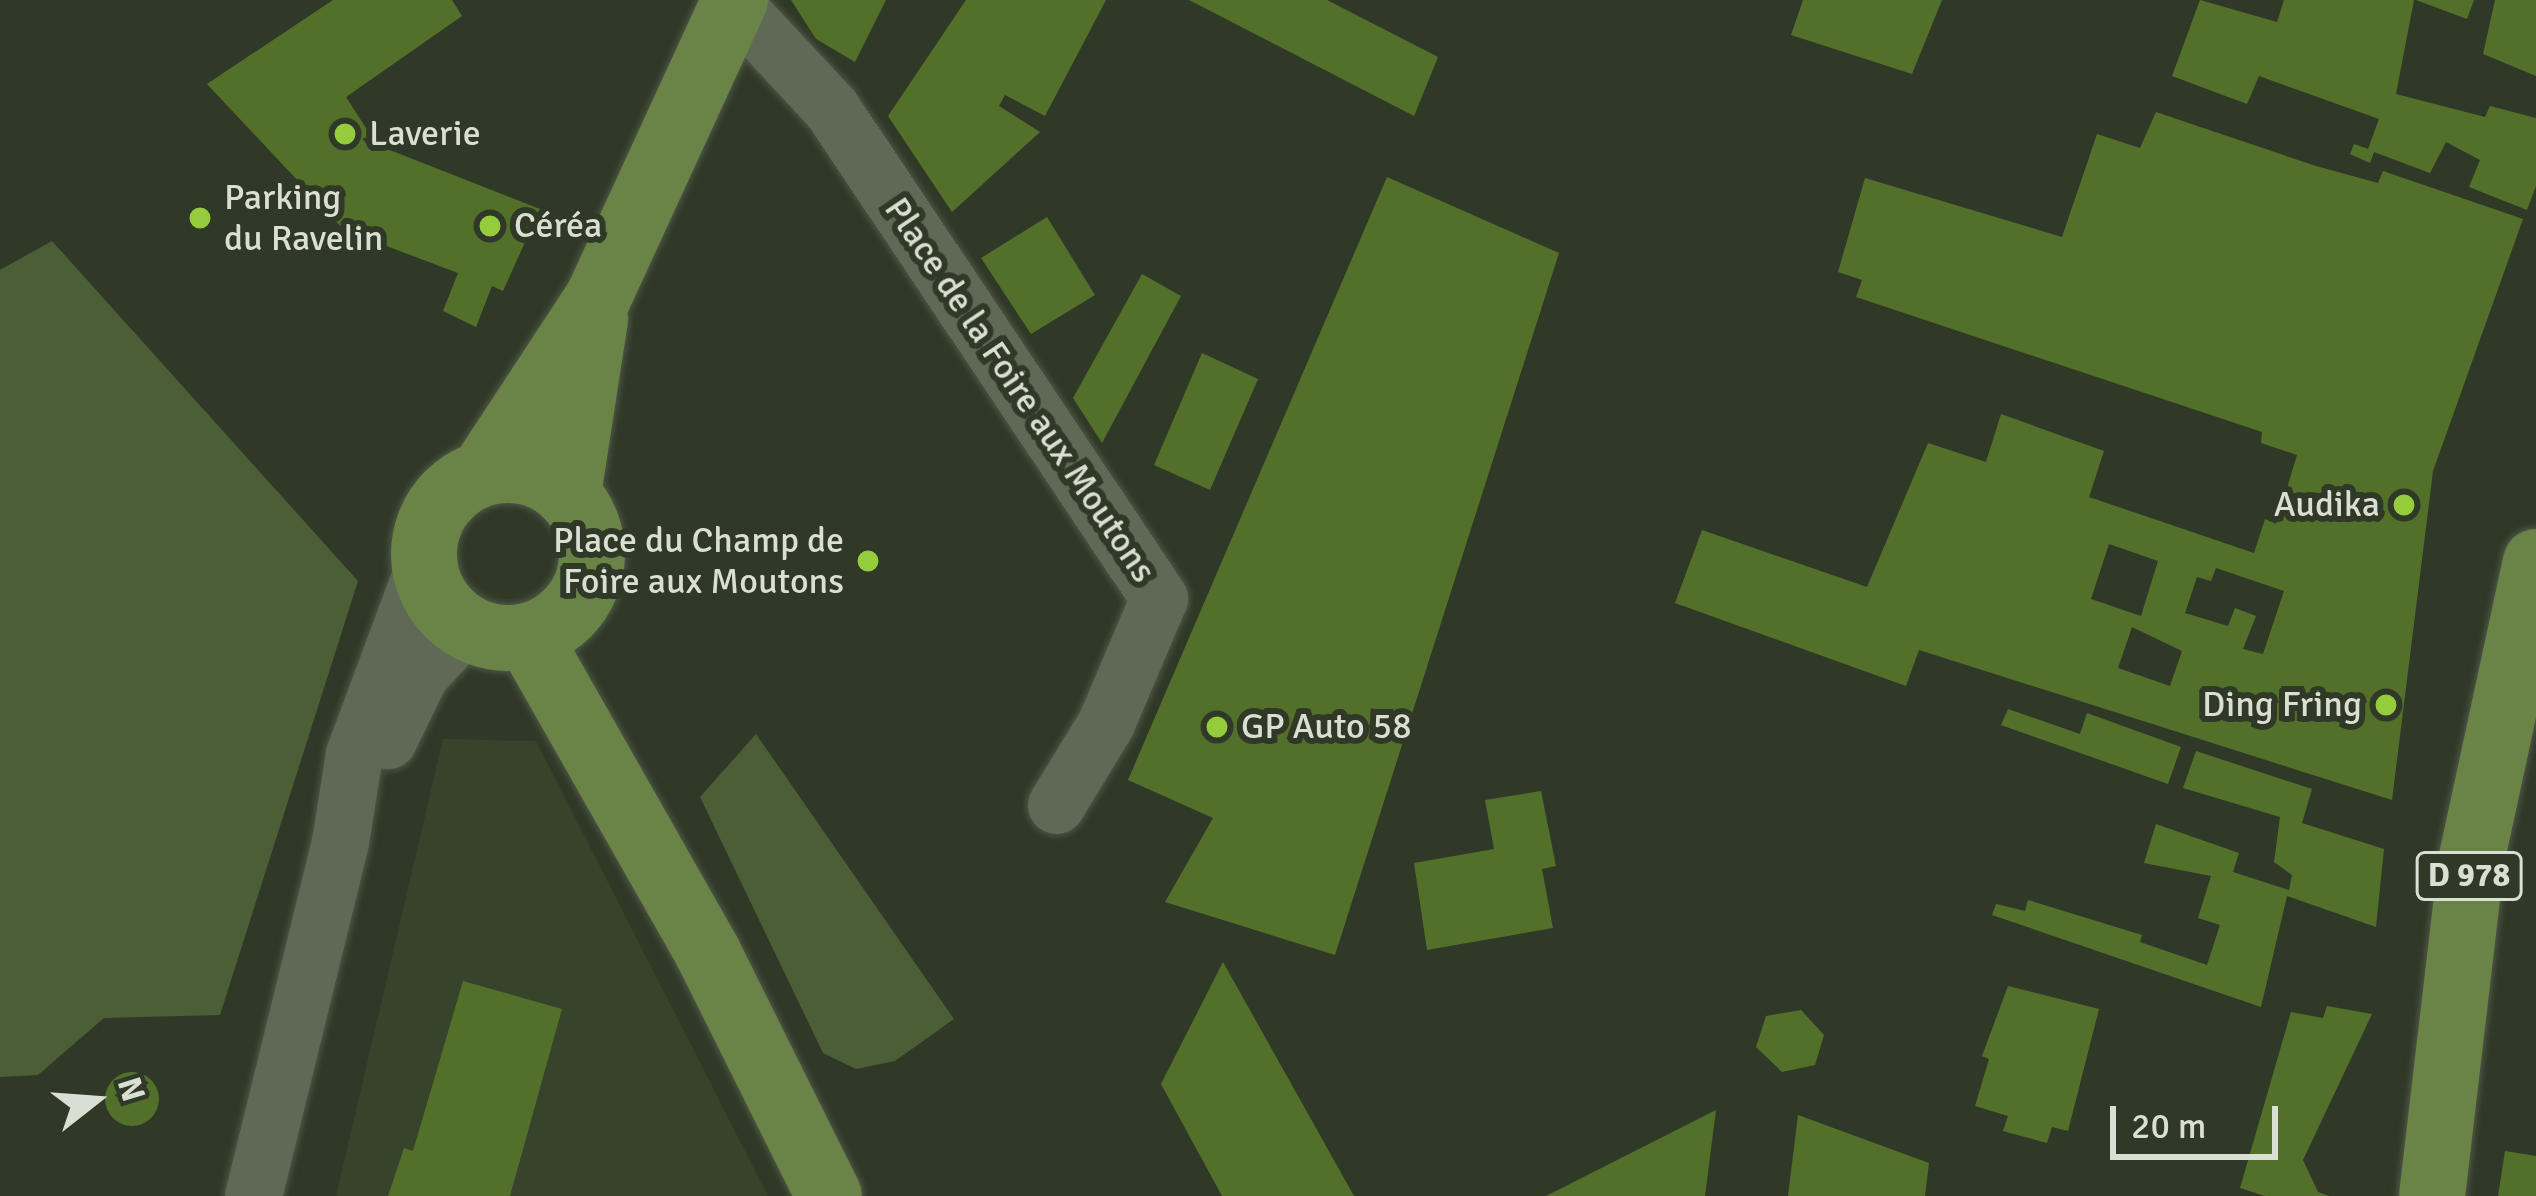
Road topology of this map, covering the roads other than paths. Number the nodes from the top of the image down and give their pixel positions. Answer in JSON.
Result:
{"nodes":[{"id":1,"x":733,"y":1,"type":"edge"},
{"id":2,"x":598,"y":298,"type":"junction"},
{"id":3,"x":483,"y":473,"type":"junction"},
{"id":4,"x":568,"y":494,"type":"junction"},
{"id":5,"x":2536,"y":562,"type":"edge"},
{"id":6,"x":424,"y":566,"type":"junction"},
{"id":7,"x":552,"y":621,"type":"junction"},
{"id":8,"x":464,"y":627,"type":"junction"},
{"id":9,"x":1056,"y":805,"type":"dead end"},
{"id":10,"x":340,"y":842,"type":"junction"},
{"id":11,"x":253,"y":1196,"type":"edge"},
{"id":12,"x":829,"y":1196,"type":"edge"},
{"id":13,"x":2432,"y":1196,"type":"edge"}],
"edges":[{"from":1,"to":2,"type":"main road"},
{"from":1,"to":9,"type":"street","name":"Place de la Foire aux Moutons"},
{"from":2,"to":3,"type":"main road"},
{"from":2,"to":4,"type":"main road"},
{"from":3,"to":4,"type":"main road"},
{"from":3,"to":6,"type":"main road"},
{"from":4,"to":7,"type":"main road"},
{"from":5,"to":13,"type":"main road","number":"D 978"},
{"from":6,"to":8,"type":"main road"},
{"from":6,"to":10,"type":"street"},
{"from":7,"to":8,"type":"main road"},
{"from":7,"to":12,"type":"main road"},
{"from":8,"to":10,"type":"street"},
{"from":10,"to":11,"type":"street"}]}
